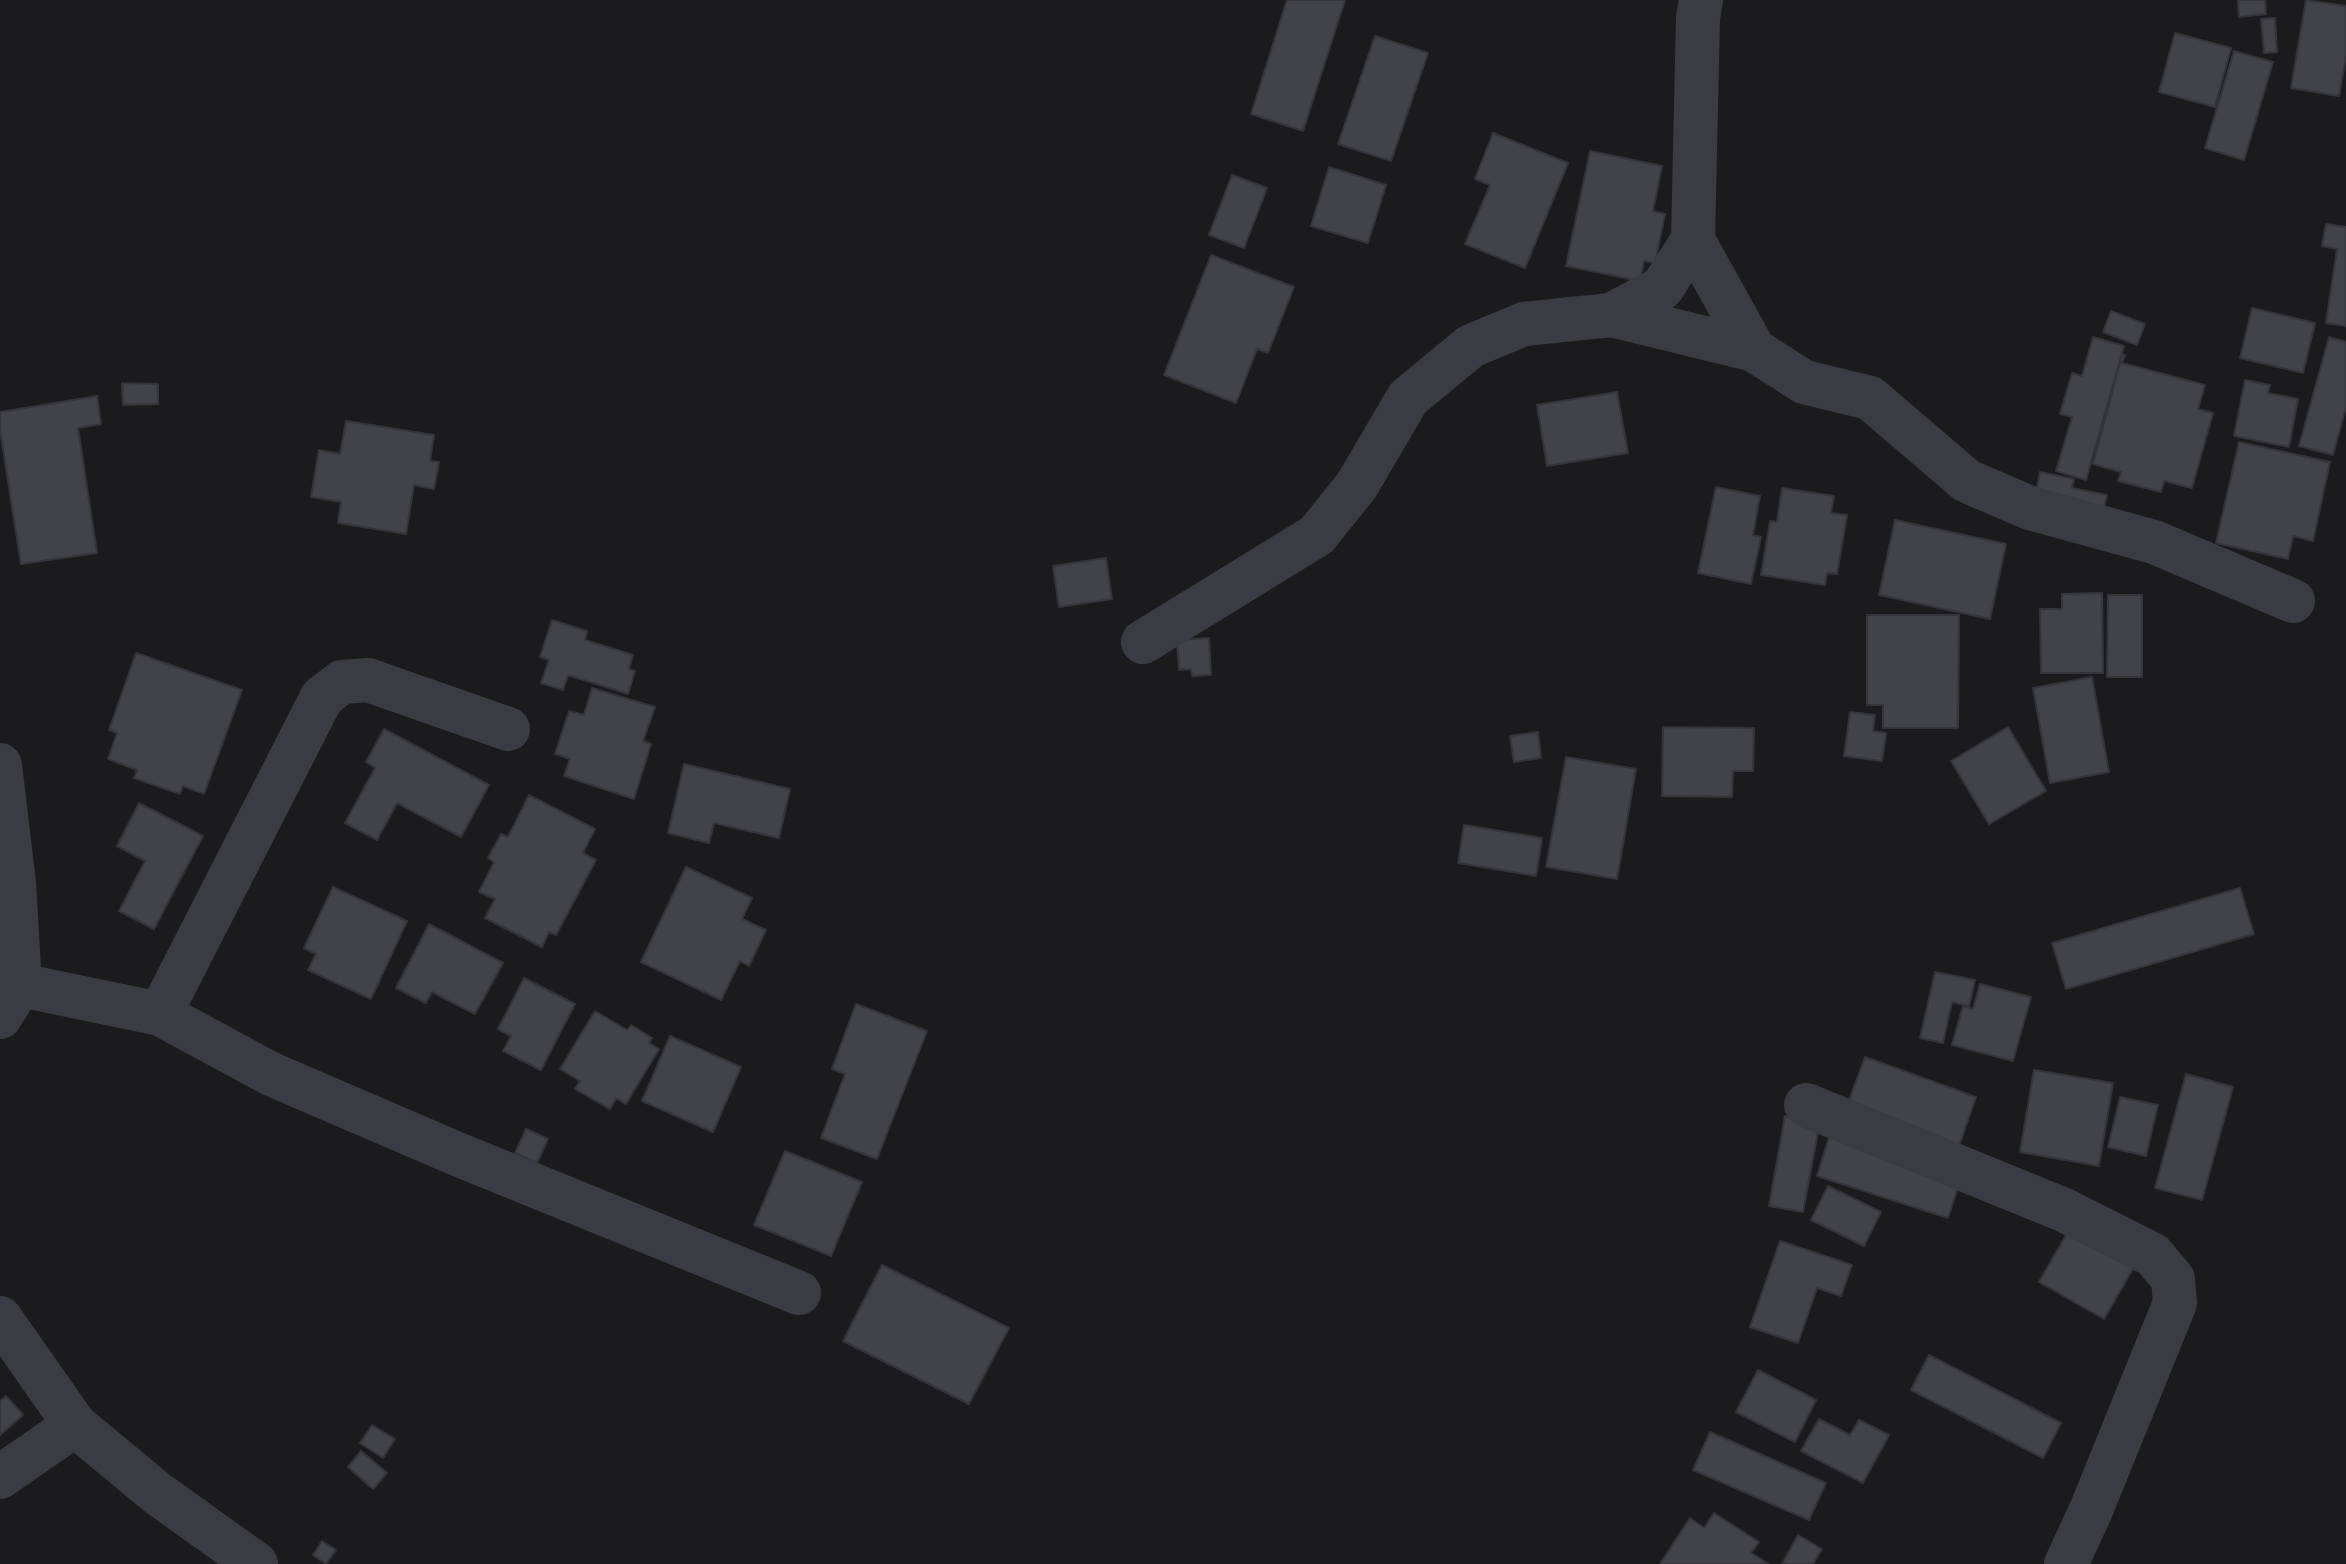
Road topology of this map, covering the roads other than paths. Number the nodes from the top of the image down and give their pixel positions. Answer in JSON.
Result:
{"nodes":[{"id":1,"x":1701,"y":0,"type":"edge"},
{"id":2,"x":1693,"y":240,"type":"junction"},
{"id":3,"x":1611,"y":315,"type":"junction"},
{"id":4,"x":1754,"y":350,"type":"junction"},
{"id":5,"x":2293,"y":601,"type":"dead end"},
{"id":6,"x":1143,"y":642,"type":"dead end"},
{"id":7,"x":508,"y":729,"type":"dead end"},
{"id":8,"x":0,"y":765,"type":"edge"},
{"id":9,"x":10,"y":1001,"type":"edge"},
{"id":10,"x":160,"y":1014,"type":"junction"},
{"id":11,"x":1806,"y":1105,"type":"dead end"},
{"id":12,"x":799,"y":1293,"type":"dead end"},
{"id":13,"x":0,"y":1318,"type":"edge"},
{"id":14,"x":75,"y":1425,"type":"junction"},
{"id":15,"x":0,"y":1477,"type":"edge"},
{"id":16,"x":256,"y":1564,"type":"edge"},
{"id":17,"x":2066,"y":1564,"type":"edge"}],
"edges":[{"from":1,"to":2,"type":"street"},
{"from":2,"to":3,"type":"street"},
{"from":2,"to":4,"type":"street"},
{"from":3,"to":4,"type":"street"},
{"from":3,"to":6,"type":"street"},
{"from":4,"to":5,"type":"street"},
{"from":7,"to":10,"type":"street"},
{"from":8,"to":9,"type":"street"},
{"from":9,"to":10,"type":"street"},
{"from":10,"to":12,"type":"street"},
{"from":11,"to":17,"type":"street"},
{"from":13,"to":14,"type":"street"},
{"from":14,"to":15,"type":"street"},
{"from":14,"to":16,"type":"street"}]}
